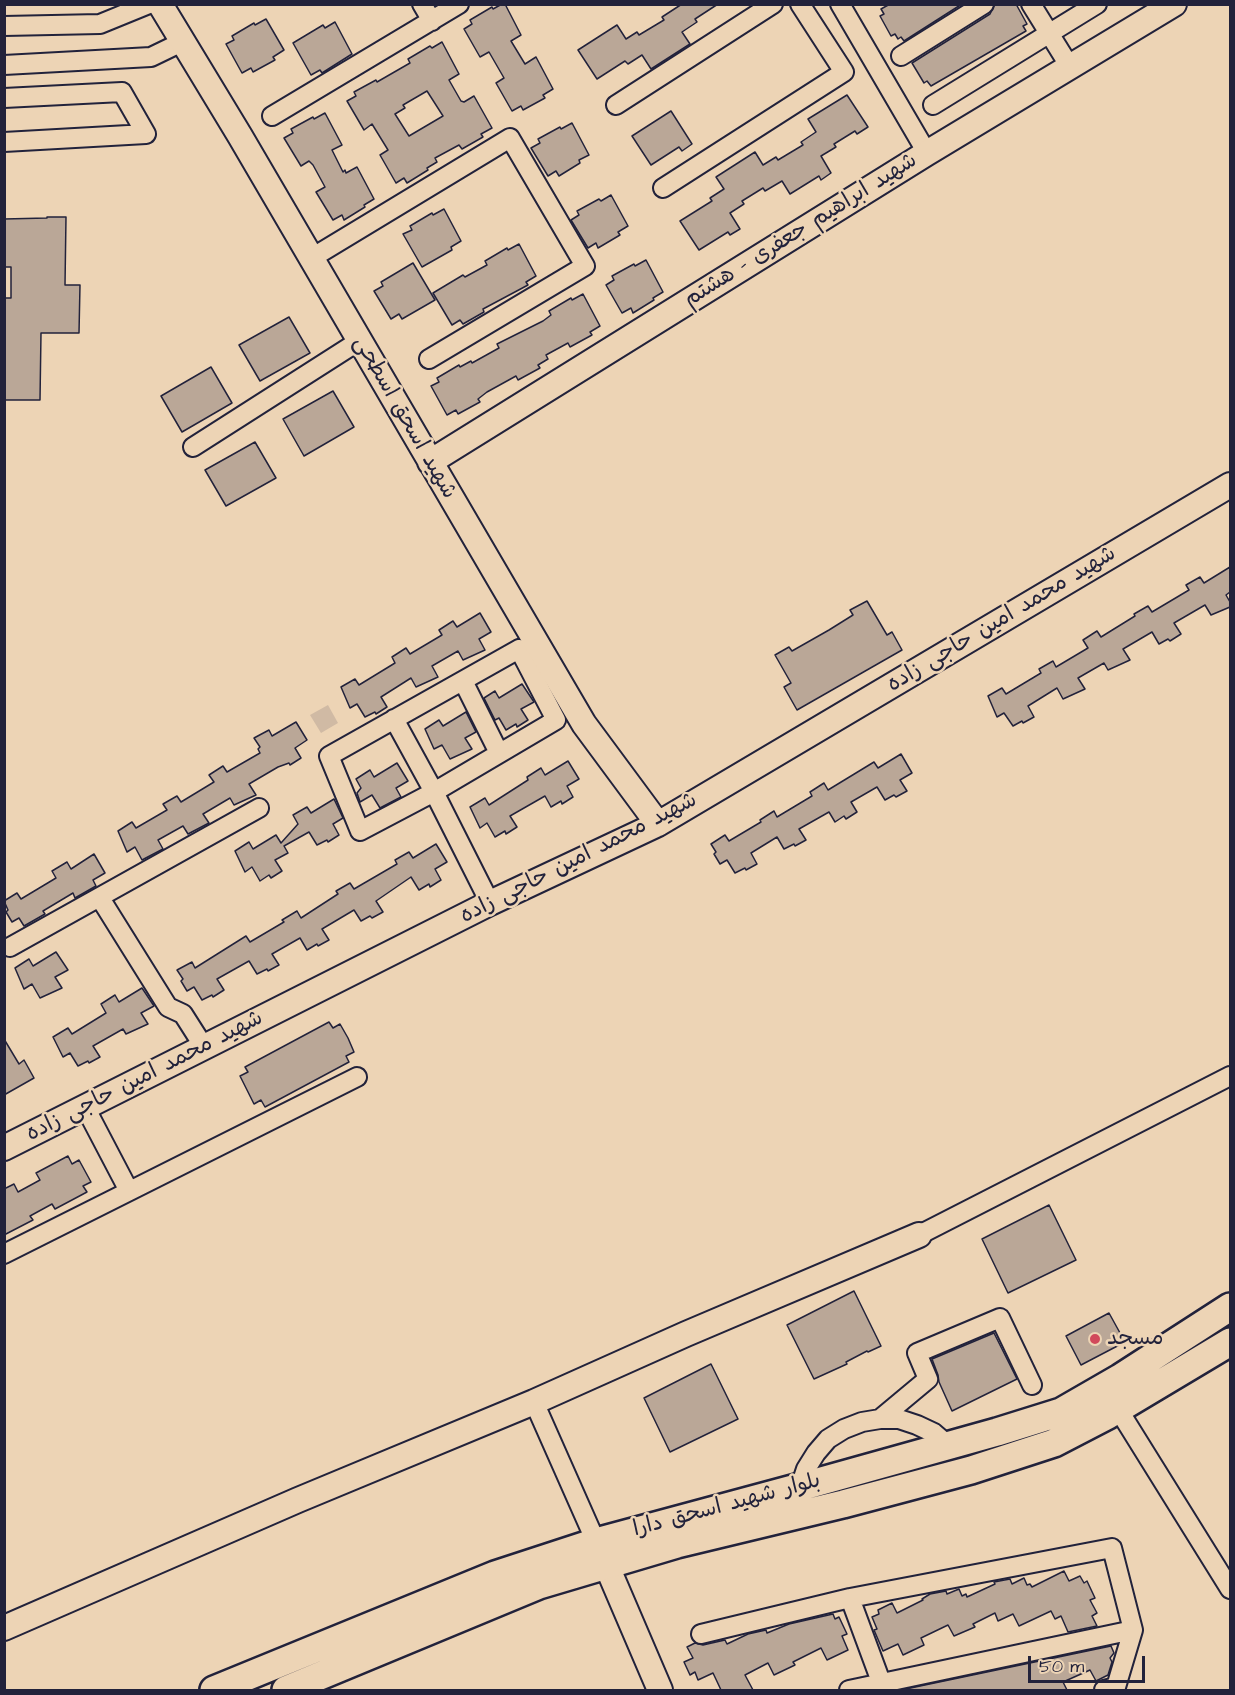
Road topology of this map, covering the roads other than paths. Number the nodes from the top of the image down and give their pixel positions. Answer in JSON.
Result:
{"nodes":[{"id":1,"x":149,"y":4,"type":"edge"},
{"id":2,"x":160,"y":4,"type":"edge"},
{"id":3,"x":422,"y":4,"type":"edge"},
{"id":4,"x":459,"y":4,"type":"edge"},
{"id":5,"x":773,"y":4,"type":"edge"},
{"id":6,"x":800,"y":4,"type":"edge"},
{"id":7,"x":984,"y":4,"type":"edge"},
{"id":8,"x":1031,"y":4,"type":"edge"},
{"id":9,"x":1097,"y":4,"type":"edge"},
{"id":10,"x":1174,"y":4,"type":"edge"},
{"id":11,"x":843,"y":10,"type":"edge"},
{"id":12,"x":432,"y":21,"type":"junction"},
{"id":13,"x":4,"y":26,"type":"edge"},
{"id":14,"x":819,"y":34,"type":"junction"},
{"id":15,"x":1048,"y":34,"type":"junction"},
{"id":16,"x":182,"y":42,"type":"junction"},
{"id":17,"x":901,"y":56,"type":"dead end"},
{"id":18,"x":4,"y":65,"type":"edge"},
{"id":19,"x":1070,"y":67,"type":"junction"},
{"id":20,"x":4,"y":98,"type":"edge"},
{"id":21,"x":616,"y":105,"type":"dead end"},
{"id":22,"x":933,"y":105,"type":"dead end"},
{"id":23,"x":272,"y":116,"type":"dead end"},
{"id":24,"x":4,"y":142,"type":"edge"},
{"id":25,"x":927,"y":153,"type":"junction"},
{"id":26,"x":663,"y":188,"type":"dead end"},
{"id":27,"x":310,"y":259,"type":"junction"},
{"id":28,"x":359,"y":340,"type":"junction"},
{"id":29,"x":429,"y":359,"type":"dead end"},
{"id":30,"x":193,"y":447,"type":"dead end"},
{"id":31,"x":430,"y":462,"type":"junction"},
{"id":32,"x":1230,"y":485,"type":"edge"},
{"id":33,"x":463,"y":681,"type":"junction"},
{"id":34,"x":394,"y":719,"type":"junction"},
{"id":35,"x":499,"y":753,"type":"junction"},
{"id":36,"x":434,"y":792,"type":"junction"},
{"id":37,"x":259,"y":808,"type":"dead end"},
{"id":38,"x":658,"y":824,"type":"junction"},
{"id":39,"x":100,"y":898,"type":"junction"},
{"id":40,"x":490,"y":903,"type":"junction"},
{"id":41,"x":10,"y":947,"type":"dead end"},
{"id":42,"x":204,"y":1047,"type":"junction"},
{"id":43,"x":1230,"y":1076,"type":"edge"},
{"id":44,"x":357,"y":1077,"type":"dead end"},
{"id":45,"x":85,"y":1107,"type":"junction"},
{"id":46,"x":4,"y":1148,"type":"edge"},
{"id":47,"x":129,"y":1191,"type":"junction"},
{"id":48,"x":919,"y":1235,"type":"joint"},
{"id":49,"x":4,"y":1254,"type":"edge"},
{"id":50,"x":1230,"y":1307,"type":"edge"},
{"id":51,"x":1230,"y":1342,"type":"edge"},
{"id":52,"x":1032,"y":1385,"type":"dead end"},
{"id":53,"x":534,"y":1402,"type":"junction"},
{"id":54,"x":1118,"y":1409,"type":"junction"},
{"id":55,"x":880,"y":1419,"type":"junction"},
{"id":56,"x":948,"y":1445,"type":"junction"},
{"id":57,"x":892,"y":1461,"type":"junction"},
{"id":58,"x":800,"y":1487,"type":"junction"},
{"id":59,"x":902,"y":1488,"type":"junction"},
{"id":60,"x":601,"y":1553,"type":"junction"},
{"id":61,"x":1230,"y":1589,"type":"edge"},
{"id":62,"x":850,"y":1599,"type":"junction"},
{"id":63,"x":4,"y":1628,"type":"edge"},
{"id":64,"x":1132,"y":1630,"type":"junction"},
{"id":65,"x":700,"y":1634,"type":"dead end"},
{"id":66,"x":883,"y":1687,"type":"edge"},
{"id":67,"x":214,"y":1690,"type":"edge"},
{"id":68,"x":286,"y":1690,"type":"edge"},
{"id":69,"x":660,"y":1690,"type":"edge"},
{"id":70,"x":849,"y":1690,"type":"edge"},
{"id":71,"x":1104,"y":1690,"type":"edge"}],
"edges":[{"from":1,"to":13,"type":"street"},
{"from":2,"to":16,"type":"street","name":"شهید اسحق اسطحی"},
{"from":3,"to":12,"type":"street"},
{"from":4,"to":12,"type":"street"},
{"from":5,"to":21,"type":"street"},
{"from":6,"to":14,"type":"street"},
{"from":7,"to":17,"type":"street"},
{"from":8,"to":15,"type":"street"},
{"from":9,"to":15,"type":"street"},
{"from":10,"to":19,"type":"street","name":"شهید ابراهیم جعفری - هشتم"},
{"from":11,"to":14,"type":"street"},
{"from":11,"to":25,"type":"street"},
{"from":12,"to":23,"type":"street"},
{"from":14,"to":26,"type":"street"},
{"from":15,"to":19,"type":"street"},
{"from":15,"to":22,"type":"street"},
{"from":16,"to":18,"type":"street"},
{"from":16,"to":27,"type":"street","name":"شهید اسحق اسطحی"},
{"from":19,"to":25,"type":"street","name":"شهید ابراهیم جعفری - هشتم"},
{"from":20,"to":24,"type":"street"},
{"from":25,"to":31,"type":"street","name":"شهید ابراهیم جعفری - هشتم"},
{"from":27,"to":28,"type":"street","name":"شهید اسحق اسطحی"},
{"from":27,"to":29,"type":"street"},
{"from":28,"to":30,"type":"street"},
{"from":28,"to":31,"type":"street","name":"شهید اسحق اسطحی"},
{"from":31,"to":38,"type":"street","name":"شهید اسحق اسطحی"},
{"from":32,"to":38,"type":"street","name":"شهید محمد امین حاجی زاده"},
{"from":33,"to":34,"type":"street"},
{"from":33,"to":35,"type":"street"},
{"from":33,"to":35,"type":"street"},
{"from":34,"to":36,"type":"street"},
{"from":34,"to":36,"type":"street"},
{"from":35,"to":36,"type":"street"},
{"from":36,"to":40,"type":"street"},
{"from":37,"to":39,"type":"street"},
{"from":38,"to":40,"type":"street","name":"شهید محمد امین حاجی زاده"},
{"from":39,"to":41,"type":"street"},
{"from":39,"to":42,"type":"street"},
{"from":40,"to":42,"type":"street","name":"شهید محمد امین حاجی زاده"},
{"from":42,"to":45,"type":"street","name":"شهید محمد امین حاجی زاده"},
{"from":43,"to":48,"type":"street"},
{"from":44,"to":47,"type":"street"},
{"from":45,"to":46,"type":"street","name":"شهید محمد امین حاجی زاده"},
{"from":45,"to":47,"type":"street"},
{"from":47,"to":49,"type":"street"},
{"from":48,"to":53,"type":"street"},
{"from":50,"to":56,"type":"main road","name":"بلوار شهید اسحق دارا"},
{"from":51,"to":54,"type":"main road","name":"بلوار شهید اسحق دارا"},
{"from":52,"to":55,"type":"street"},
{"from":53,"to":60,"type":"street"},
{"from":53,"to":63,"type":"street"},
{"from":54,"to":59,"type":"main road","name":"بلوار شهید اسحق دارا"},
{"from":54,"to":61,"type":"street"},
{"from":55,"to":56,"type":"street"},
{"from":55,"to":58,"type":"street"},
{"from":56,"to":57,"type":"main road","name":"بلوار شهید اسحق دارا"},
{"from":57,"to":58,"type":"main road","name":"بلوار شهید اسحق دارا"},
{"from":57,"to":59,"type":"main road"},
{"from":58,"to":60,"type":"main road","name":"بلوار شهید اسحق دارا"},
{"from":59,"to":60,"type":"main road","name":"بلوار شهید اسحق دارا"},
{"from":60,"to":67,"type":"main road","name":"بلوار شهید اسحق دارا"},
{"from":60,"to":68,"type":"main road","name":"بلوار شهید اسحق دارا"},
{"from":60,"to":69,"type":"street"},
{"from":62,"to":64,"type":"street"},
{"from":62,"to":65,"type":"street"},
{"from":62,"to":66,"type":"street"},
{"from":64,"to":66,"type":"street"},
{"from":64,"to":71,"type":"street"},
{"from":66,"to":70,"type":"street"}]}
